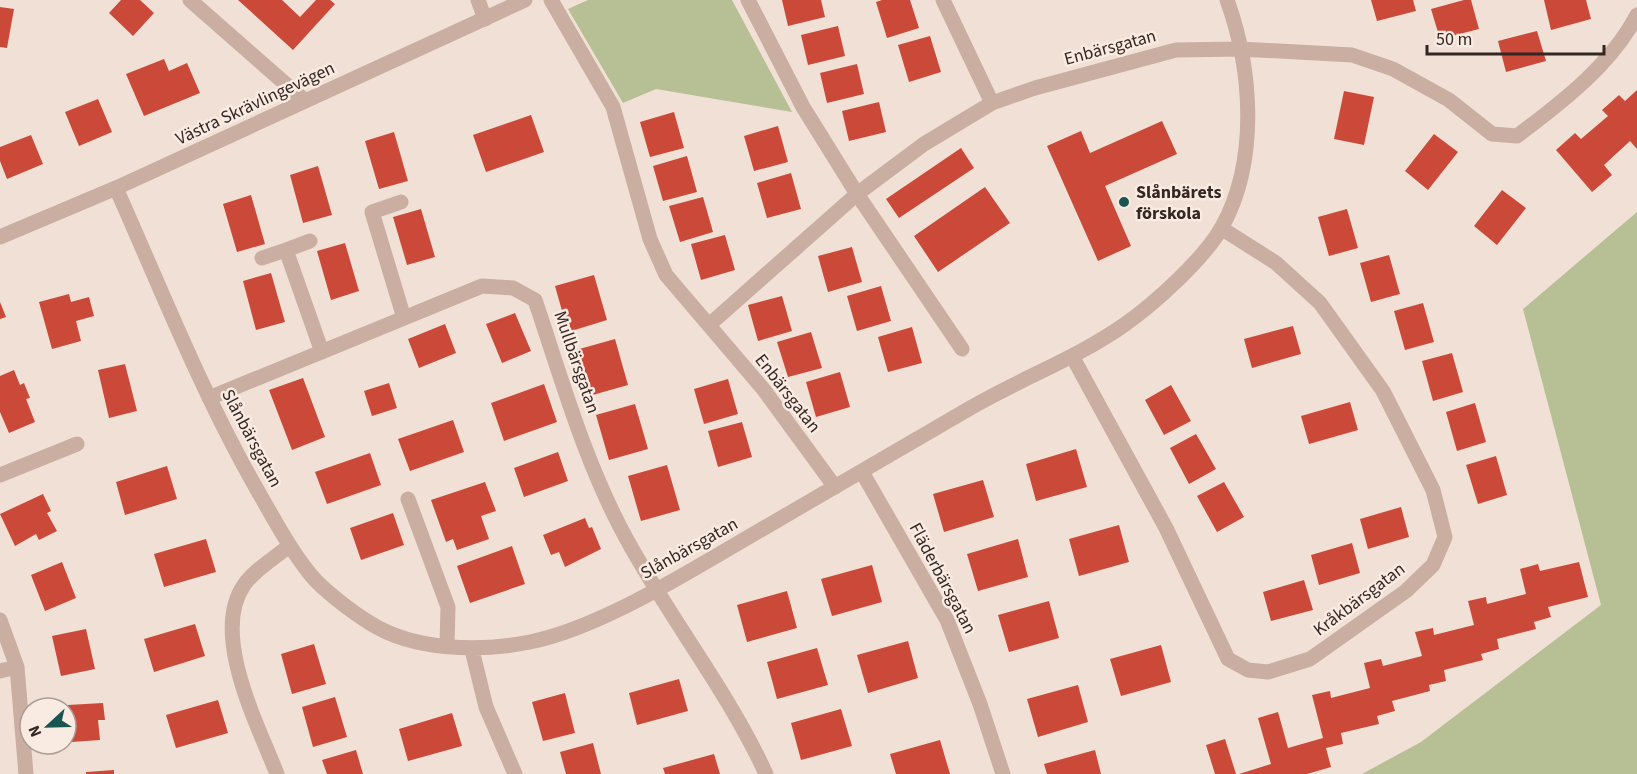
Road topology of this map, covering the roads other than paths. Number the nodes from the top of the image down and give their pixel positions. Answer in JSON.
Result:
{"nodes":[{"id":1,"x":190,"y":0,"type":"edge"},
{"id":2,"x":478,"y":0,"type":"edge"},
{"id":3,"x":525,"y":0,"type":"edge"},
{"id":4,"x":551,"y":0,"type":"edge"},
{"id":5,"x":748,"y":0,"type":"edge"},
{"id":6,"x":943,"y":0,"type":"edge"},
{"id":7,"x":1227,"y":0,"type":"edge"},
{"id":8,"x":1637,"y":15,"type":"edge"},
{"id":9,"x":485,"y":19,"type":"junction"},
{"id":10,"x":1240,"y":49,"type":"junction"},
{"id":11,"x":306,"y":101,"type":"junction"},
{"id":12,"x":992,"y":103,"type":"junction"},
{"id":13,"x":116,"y":188,"type":"junction"},
{"id":14,"x":857,"y":194,"type":"junction"},
{"id":15,"x":401,"y":202,"type":"dead end"},
{"id":16,"x":1221,"y":228,"type":"junction"},
{"id":17,"x":0,"y":237,"type":"edge"},
{"id":18,"x":310,"y":241,"type":"dead end"},
{"id":19,"x":286,"y":250,"type":"junction"},
{"id":20,"x":262,"y":258,"type":"dead end"},
{"id":21,"x":404,"y":318,"type":"junction"},
{"id":22,"x":709,"y":325,"type":"junction"},
{"id":23,"x":962,"y":349,"type":"dead end"},
{"id":24,"x":322,"y":352,"type":"junction"},
{"id":25,"x":1072,"y":356,"type":"junction"},
{"id":26,"x":209,"y":398,"type":"junction"},
{"id":27,"x":77,"y":444,"type":"dead end"},
{"id":28,"x":862,"y":472,"type":"junction"},
{"id":29,"x":0,"y":476,"type":"edge"},
{"id":30,"x":835,"y":487,"type":"junction"},
{"id":31,"x":408,"y":499,"type":"dead end"},
{"id":32,"x":289,"y":546,"type":"junction"},
{"id":33,"x":658,"y":590,"type":"junction"},
{"id":34,"x":0,"y":620,"type":"edge"},
{"id":35,"x":447,"y":646,"type":"junction"},
{"id":36,"x":472,"y":650,"type":"junction"},
{"id":37,"x":17,"y":667,"type":"junction"},
{"id":38,"x":0,"y":671,"type":"edge"},
{"id":39,"x":26,"y":774,"type":"edge"},
{"id":40,"x":277,"y":774,"type":"edge"},
{"id":41,"x":515,"y":774,"type":"edge"},
{"id":42,"x":766,"y":774,"type":"edge"},
{"id":43,"x":1003,"y":774,"type":"edge"}],
"edges":[{"from":1,"to":11,"type":"street"},
{"from":2,"to":9,"type":"street"},
{"from":3,"to":9,"type":"street","name":"Västra Skrävlingevägen"},
{"from":4,"to":22,"type":"street","name":"Enbärsgatan"},
{"from":5,"to":14,"type":"street"},
{"from":6,"to":12,"type":"street"},
{"from":7,"to":10,"type":"street","name":"Slånbärsgatan"},
{"from":8,"to":10,"type":"street","name":"Enbärsgatan"},
{"from":9,"to":11,"type":"street","name":"Västra Skrävlingevägen"},
{"from":10,"to":12,"type":"street","name":"Enbärsgatan"},
{"from":10,"to":16,"type":"street","name":"Slånbärsgatan"},
{"from":11,"to":13,"type":"street","name":"Västra Skrävlingevägen"},
{"from":12,"to":14,"type":"street","name":"Enbärsgatan"},
{"from":13,"to":17,"type":"street","name":"Västra Skrävlingevägen"},
{"from":13,"to":26,"type":"street","name":"Slånbärsgatan"},
{"from":14,"to":22,"type":"street","name":"Enbärsgatan"},
{"from":14,"to":23,"type":"street"},
{"from":15,"to":21,"type":"street"},
{"from":16,"to":25,"type":"street","name":"Slånbärsgatan"},
{"from":16,"to":25,"type":"street","name":"Kråkbärsgatan"},
{"from":18,"to":19,"type":"street"},
{"from":19,"to":20,"type":"street"},
{"from":19,"to":24,"type":"street"},
{"from":21,"to":24,"type":"street","name":"Mullbärsgatan"},
{"from":21,"to":33,"type":"street","name":"Mullbärsgatan"},
{"from":22,"to":30,"type":"street","name":"Enbärsgatan"},
{"from":24,"to":26,"type":"street","name":"Mullbärsgatan"},
{"from":25,"to":28,"type":"street","name":"Slånbärsgatan"},
{"from":26,"to":32,"type":"street","name":"Slånbärsgatan"},
{"from":27,"to":29,"type":"street"},
{"from":28,"to":30,"type":"street","name":"Slånbärsgatan"},
{"from":28,"to":43,"type":"street","name":"Fläderbärsgatan"},
{"from":30,"to":33,"type":"street","name":"Slånbärsgatan"},
{"from":31,"to":35,"type":"street"},
{"from":32,"to":35,"type":"street","name":"Slånbärsgatan"},
{"from":32,"to":40,"type":"street"},
{"from":33,"to":36,"type":"street","name":"Slånbärsgatan"},
{"from":33,"to":42,"type":"street"},
{"from":34,"to":37,"type":"street"},
{"from":35,"to":36,"type":"street","name":"Slånbärsgatan"},
{"from":36,"to":41,"type":"street"},
{"from":37,"to":38,"type":"street"},
{"from":37,"to":39,"type":"street"}]}
